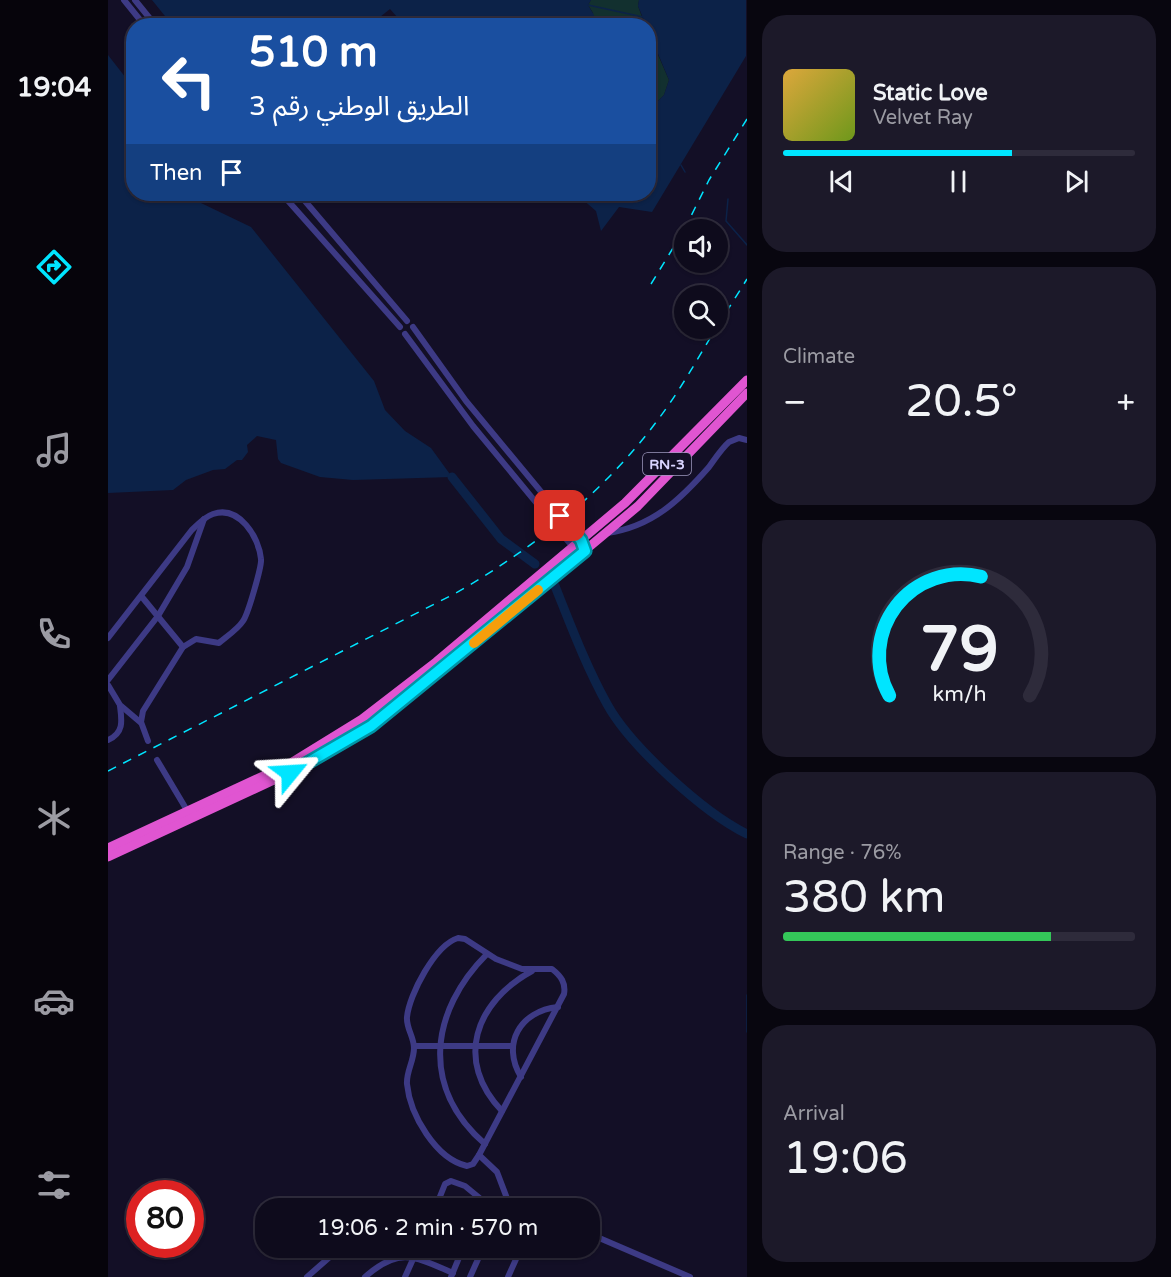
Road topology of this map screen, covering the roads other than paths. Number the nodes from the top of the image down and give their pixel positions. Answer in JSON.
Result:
{"nodes":[{"id":1,"x":124,"y":0,"type":"edge"},
{"id":2,"x":135,"y":0,"type":"edge"},
{"id":3,"x":139,"y":18,"type":"edge"},
{"id":4,"x":150,"y":18,"type":"edge"},
{"id":5,"x":288,"y":201,"type":"edge"},
{"id":6,"x":305,"y":201,"type":"edge"},
{"id":7,"x":407,"y":321,"type":"dead end"},
{"id":8,"x":399,"y":327,"type":"dead end"},
{"id":9,"x":413,"y":327,"type":"dead end"},
{"id":10,"x":405,"y":334,"type":"dead end"},
{"id":11,"x":747,"y":380,"type":"edge"},
{"id":12,"x":747,"y":393,"type":"edge"},
{"id":13,"x":466,"y":401,"type":"junction"},
{"id":14,"x":459,"y":406,"type":"junction"},
{"id":15,"x":747,"y":440,"type":"edge"},
{"id":16,"x":504,"y":448,"type":"junction"},
{"id":17,"x":496,"y":454,"type":"junction"},
{"id":18,"x":534,"y":484,"type":"junction"},
{"id":19,"x":526,"y":491,"type":"junction"},
{"id":20,"x":204,"y":519,"type":"junction"},
{"id":21,"x":605,"y":534,"type":"junction"},
{"id":22,"x":581,"y":540,"type":"junction"},
{"id":23,"x":573,"y":547,"type":"junction"},
{"id":24,"x":585,"y":551,"type":"junction"},
{"id":25,"x":142,"y":597,"type":"junction"},
{"id":26,"x":158,"y":616,"type":"junction"},
{"id":27,"x":108,"y":638,"type":"edge"},
{"id":28,"x":183,"y":647,"type":"junction"},
{"id":29,"x":108,"y":680,"type":"edge"},
{"id":30,"x":108,"y":685,"type":"edge"},
{"id":31,"x":109,"y":693,"type":"edge"},
{"id":32,"x":120,"y":705,"type":"junction"},
{"id":33,"x":141,"y":722,"type":"junction"},
{"id":34,"x":108,"y":740,"type":"edge"},
{"id":35,"x":148,"y":741,"type":"dead end"},
{"id":36,"x":157,"y":760,"type":"dead end"},
{"id":37,"x":190,"y":814,"type":"junction"},
{"id":38,"x":108,"y":848,"type":"edge"},
{"id":39,"x":108,"y":857,"type":"edge"},
{"id":40,"x":486,"y":954,"type":"junction"},
{"id":41,"x":532,"y":971,"type":"junction"},
{"id":42,"x":558,"y":1007,"type":"junction"},
{"id":43,"x":414,"y":1046,"type":"junction"},
{"id":44,"x":512,"y":1046,"type":"junction"},
{"id":45,"x":439,"y":1047,"type":"junction"},
{"id":46,"x":476,"y":1047,"type":"junction"},
{"id":47,"x":521,"y":1077,"type":"junction"},
{"id":48,"x":502,"y":1112,"type":"junction"},
{"id":49,"x":485,"y":1144,"type":"junction"},
{"id":50,"x":479,"y":1155,"type":"junction"},
{"id":51,"x":439,"y":1198,"type":"edge"},
{"id":52,"x":480,"y":1198,"type":"edge"},
{"id":53,"x":507,"y":1198,"type":"edge"},
{"id":54,"x":600,"y":1238,"type":"edge"},
{"id":55,"x":329,"y":1258,"type":"edge"},
{"id":56,"x":392,"y":1258,"type":"edge"},
{"id":57,"x":413,"y":1258,"type":"edge"},
{"id":58,"x":418,"y":1258,"type":"edge"},
{"id":59,"x":459,"y":1258,"type":"edge"},
{"id":60,"x":479,"y":1258,"type":"edge"},
{"id":61,"x":517,"y":1258,"type":"edge"},
{"id":62,"x":452,"y":1275,"type":"edge"},
{"id":63,"x":307,"y":1277,"type":"edge"},
{"id":64,"x":365,"y":1277,"type":"edge"},
{"id":65,"x":405,"y":1277,"type":"edge"},
{"id":66,"x":470,"y":1277,"type":"edge"},
{"id":67,"x":508,"y":1277,"type":"edge"},
{"id":68,"x":690,"y":1277,"type":"edge"}],
"edges":[{"from":1,"to":3,"type":"street"},
{"from":2,"to":4,"type":"street"},
{"from":5,"to":8,"type":"street"},
{"from":6,"to":7,"type":"street"},
{"from":9,"to":13,"type":"street"},
{"from":10,"to":14,"type":"street"},
{"from":11,"to":22,"type":"highway","number":"RN-3"},
{"from":12,"to":21,"type":"highway","number":"RN-3"},
{"from":13,"to":14,"type":"street"},
{"from":13,"to":16,"type":"street"},
{"from":14,"to":17,"type":"street"},
{"from":15,"to":21,"type":"street"},
{"from":16,"to":17,"type":"street"},
{"from":16,"to":18,"type":"street"},
{"from":17,"to":19,"type":"street"},
{"from":18,"to":19,"type":"street"},
{"from":18,"to":22,"type":"street"},
{"from":19,"to":23,"type":"street"},
{"from":20,"to":25,"type":"street"},
{"from":20,"to":26,"type":"street"},
{"from":20,"to":28,"type":"street"},
{"from":21,"to":24,"type":"highway","number":"RN-3"},
{"from":22,"to":23,"type":"highway","number":"RN-3"},
{"from":22,"to":24,"type":"street"},
{"from":23,"to":24,"type":"street"},
{"from":23,"to":37,"type":"highway","number":"RN-3"},
{"from":24,"to":37,"type":"highway","number":"RN-3"},
{"from":25,"to":26,"type":"street"},
{"from":25,"to":27,"type":"street"},
{"from":26,"to":28,"type":"street"},
{"from":26,"to":29,"type":"street"},
{"from":28,"to":33,"type":"street"},
{"from":30,"to":31,"type":"street"},
{"from":31,"to":32,"type":"street"},
{"from":32,"to":33,"type":"street"},
{"from":32,"to":34,"type":"street"},
{"from":33,"to":35,"type":"street"},
{"from":36,"to":37,"type":"street"},
{"from":37,"to":38,"type":"highway","number":"RN-3"},
{"from":37,"to":39,"type":"highway","number":"RN-3"},
{"from":40,"to":41,"type":"street"},
{"from":40,"to":43,"type":"street"},
{"from":40,"to":45,"type":"street"},
{"from":41,"to":42,"type":"street"},
{"from":41,"to":46,"type":"street"},
{"from":42,"to":44,"type":"street"},
{"from":42,"to":47,"type":"street"},
{"from":43,"to":45,"type":"street"},
{"from":43,"to":50,"type":"street"},
{"from":44,"to":46,"type":"street"},
{"from":44,"to":47,"type":"street"},
{"from":45,"to":46,"type":"street"},
{"from":45,"to":49,"type":"street"},
{"from":46,"to":48,"type":"street"},
{"from":47,"to":48,"type":"street"},
{"from":48,"to":49,"type":"street"},
{"from":49,"to":50,"type":"street"},
{"from":50,"to":53,"type":"street"},
{"from":51,"to":52,"type":"street"},
{"from":54,"to":68,"type":"street"},
{"from":55,"to":63,"type":"street"},
{"from":56,"to":64,"type":"street"},
{"from":57,"to":65,"type":"street"},
{"from":58,"to":62,"type":"street"},
{"from":59,"to":62,"type":"street"},
{"from":60,"to":66,"type":"street"},
{"from":61,"to":67,"type":"street"}]}
